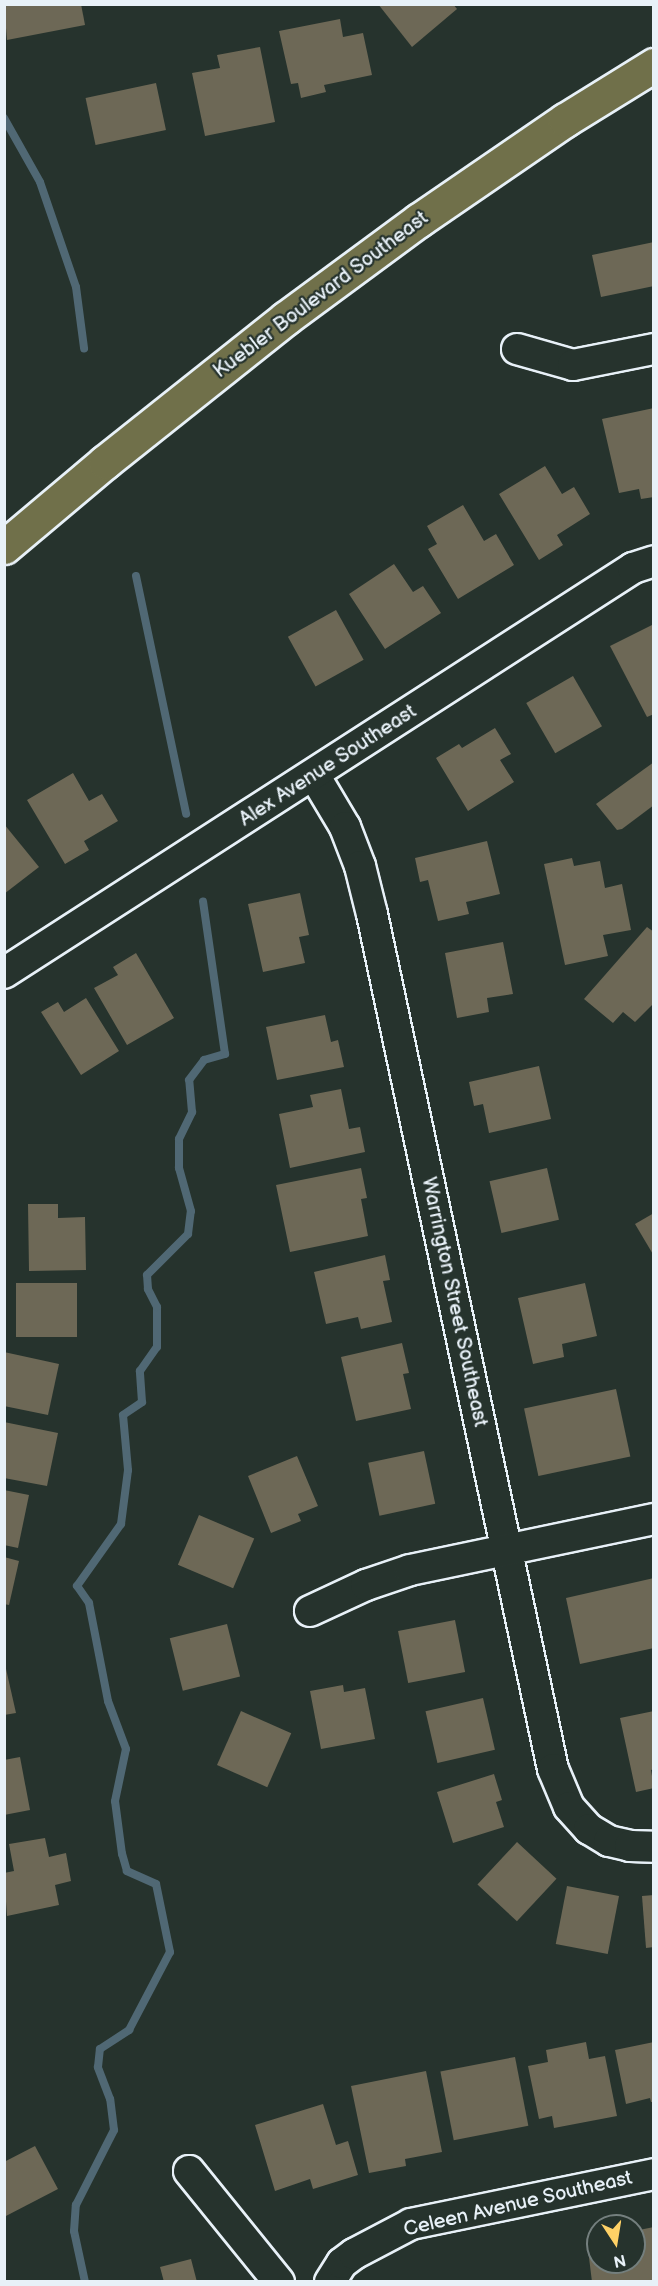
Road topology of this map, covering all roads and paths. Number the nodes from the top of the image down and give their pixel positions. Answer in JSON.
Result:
{"nodes":[{"id":1,"x":654,"y":65,"type":"edge"},
{"id":2,"x":517,"y":349,"type":"dead end"},
{"id":3,"x":654,"y":349,"type":"edge"},
{"id":4,"x":4,"y":547,"type":"edge"},
{"id":5,"x":654,"y":561,"type":"edge"},
{"id":6,"x":314,"y":776,"type":"junction"},
{"id":7,"x":4,"y":973,"type":"edge"},
{"id":8,"x":654,"y":1519,"type":"edge"},
{"id":9,"x":507,"y":1549,"type":"junction"},
{"id":10,"x":310,"y":1611,"type":"dead end"},
{"id":11,"x":654,"y":1847,"type":"edge"},
{"id":12,"x":189,"y":2171,"type":"dead end"},
{"id":13,"x":654,"y":2174,"type":"edge"},
{"id":14,"x":279,"y":2282,"type":"edge"},
{"id":15,"x":330,"y":2282,"type":"edge"}],
"edges":[{"from":1,"to":4,"type":"main road","name":"Kuebler Boulevard Southeast"},
{"from":2,"to":3,"type":"street"},
{"from":5,"to":6,"type":"street","name":"Alex Avenue Southeast"},
{"from":6,"to":7,"type":"street","name":"Alex Avenue Southeast"},
{"from":6,"to":9,"type":"street","name":"Warrington Street Southeast"},
{"from":8,"to":9,"type":"street"},
{"from":9,"to":10,"type":"street"},
{"from":9,"to":11,"type":"street","name":"Warrington Street Southeast"},
{"from":12,"to":14,"type":"street"},
{"from":13,"to":15,"type":"street","name":"Celeen Avenue Southeast"}]}
